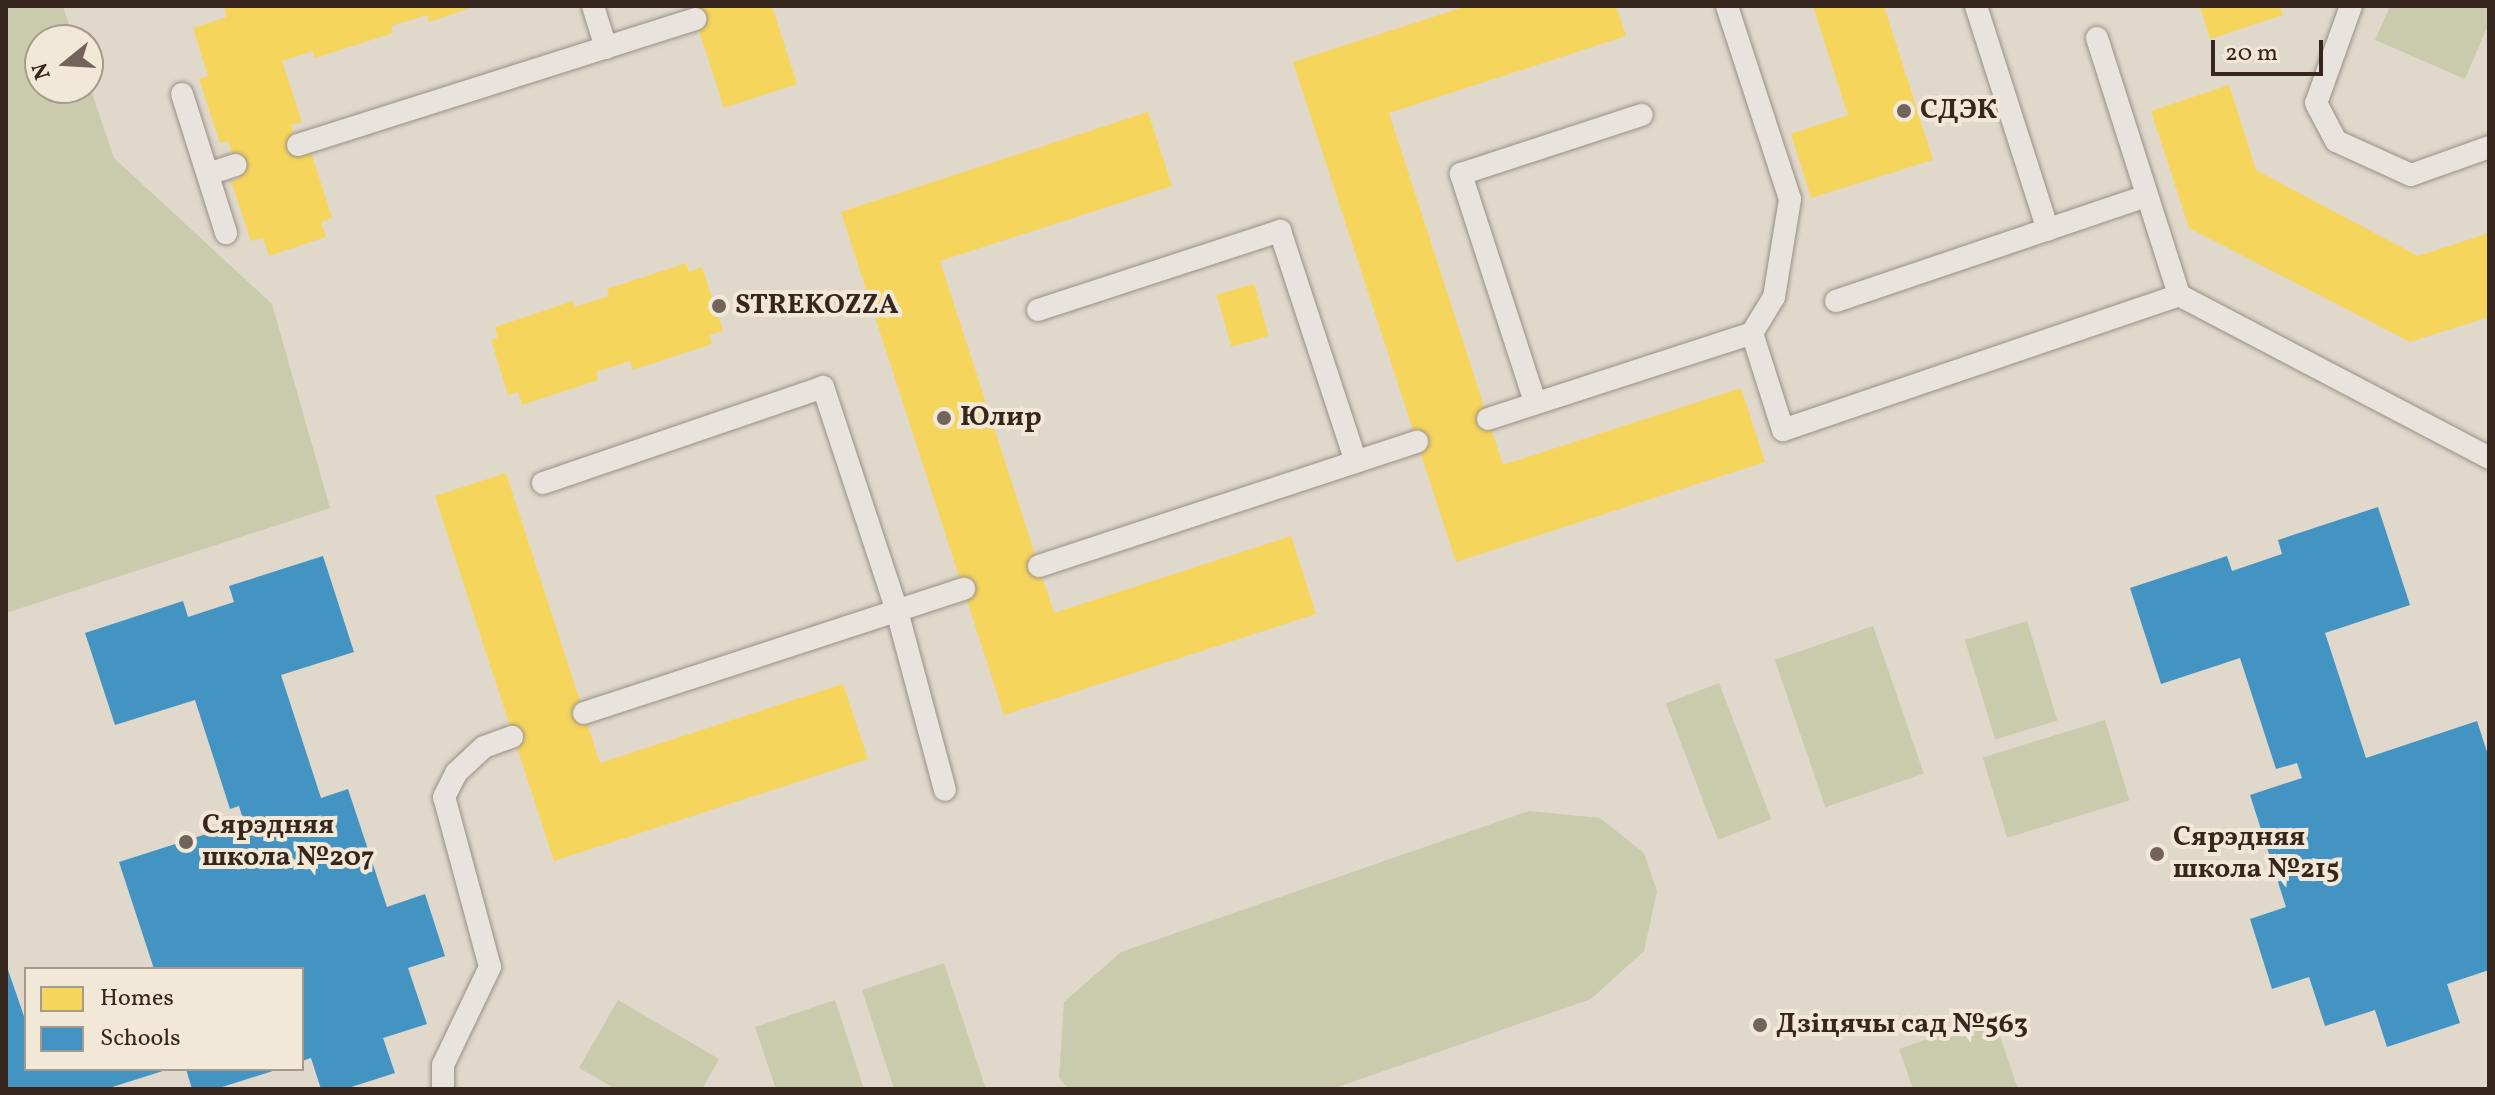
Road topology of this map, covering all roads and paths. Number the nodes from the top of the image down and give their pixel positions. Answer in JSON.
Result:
{"nodes":[{"id":1,"x":593,"y":6,"type":"edge"},
{"id":2,"x":1727,"y":6,"type":"edge"},
{"id":3,"x":1976,"y":6,"type":"edge"},
{"id":4,"x":2351,"y":6,"type":"edge"},
{"id":5,"x":695,"y":19,"type":"dead end"},
{"id":6,"x":2097,"y":38,"type":"dead end"},
{"id":7,"x":606,"y":48,"type":"junction"},
{"id":8,"x":182,"y":94,"type":"dead end"},
{"id":9,"x":1642,"y":115,"type":"dead end"},
{"id":10,"x":298,"y":145,"type":"dead end"},
{"id":11,"x":2489,"y":147,"type":"edge"},
{"id":12,"x":236,"y":165,"type":"dead end"},
{"id":13,"x":208,"y":174,"type":"junction"},
{"id":14,"x":2147,"y":196,"type":"junction"},
{"id":15,"x":2048,"y":230,"type":"junction"},
{"id":16,"x":226,"y":233,"type":"dead end"},
{"id":17,"x":2179,"y":295,"type":"junction"},
{"id":18,"x":1836,"y":301,"type":"dead end"},
{"id":19,"x":1038,"y":310,"type":"dead end"},
{"id":20,"x":1752,"y":333,"type":"junction"},
{"id":21,"x":1535,"y":402,"type":"junction"},
{"id":22,"x":1488,"y":419,"type":"dead end"},
{"id":23,"x":1417,"y":442,"type":"dead end"},
{"id":24,"x":2489,"y":458,"type":"edge"},
{"id":25,"x":1356,"y":462,"type":"junction"},
{"id":26,"x":543,"y":483,"type":"dead end"},
{"id":27,"x":1039,"y":566,"type":"dead end"},
{"id":28,"x":964,"y":589,"type":"dead end"},
{"id":29,"x":897,"y":611,"type":"junction"},
{"id":30,"x":584,"y":713,"type":"dead end"},
{"id":31,"x":512,"y":737,"type":"dead end"},
{"id":32,"x":945,"y":790,"type":"dead end"},
{"id":33,"x":443,"y":1089,"type":"edge"}],
"edges":[{"from":1,"to":7,"type":"lane"},
{"from":2,"to":20,"type":"lane"},
{"from":3,"to":15,"type":"lane"},
{"from":4,"to":11,"type":"lane"},
{"from":5,"to":7,"type":"lane"},
{"from":6,"to":14,"type":"lane"},
{"from":7,"to":10,"type":"lane"},
{"from":8,"to":13,"type":"lane"},
{"from":9,"to":21,"type":"lane"},
{"from":12,"to":13,"type":"lane"},
{"from":13,"to":16,"type":"lane"},
{"from":14,"to":15,"type":"lane"},
{"from":14,"to":17,"type":"lane"},
{"from":15,"to":18,"type":"lane"},
{"from":17,"to":20,"type":"lane"},
{"from":17,"to":24,"type":"lane"},
{"from":19,"to":25,"type":"lane"},
{"from":20,"to":21,"type":"lane"},
{"from":21,"to":22,"type":"lane"},
{"from":23,"to":25,"type":"lane"},
{"from":25,"to":27,"type":"lane"},
{"from":26,"to":29,"type":"lane"},
{"from":28,"to":29,"type":"lane"},
{"from":29,"to":30,"type":"lane"},
{"from":29,"to":32,"type":"lane"},
{"from":31,"to":33,"type":"lane"}]}
